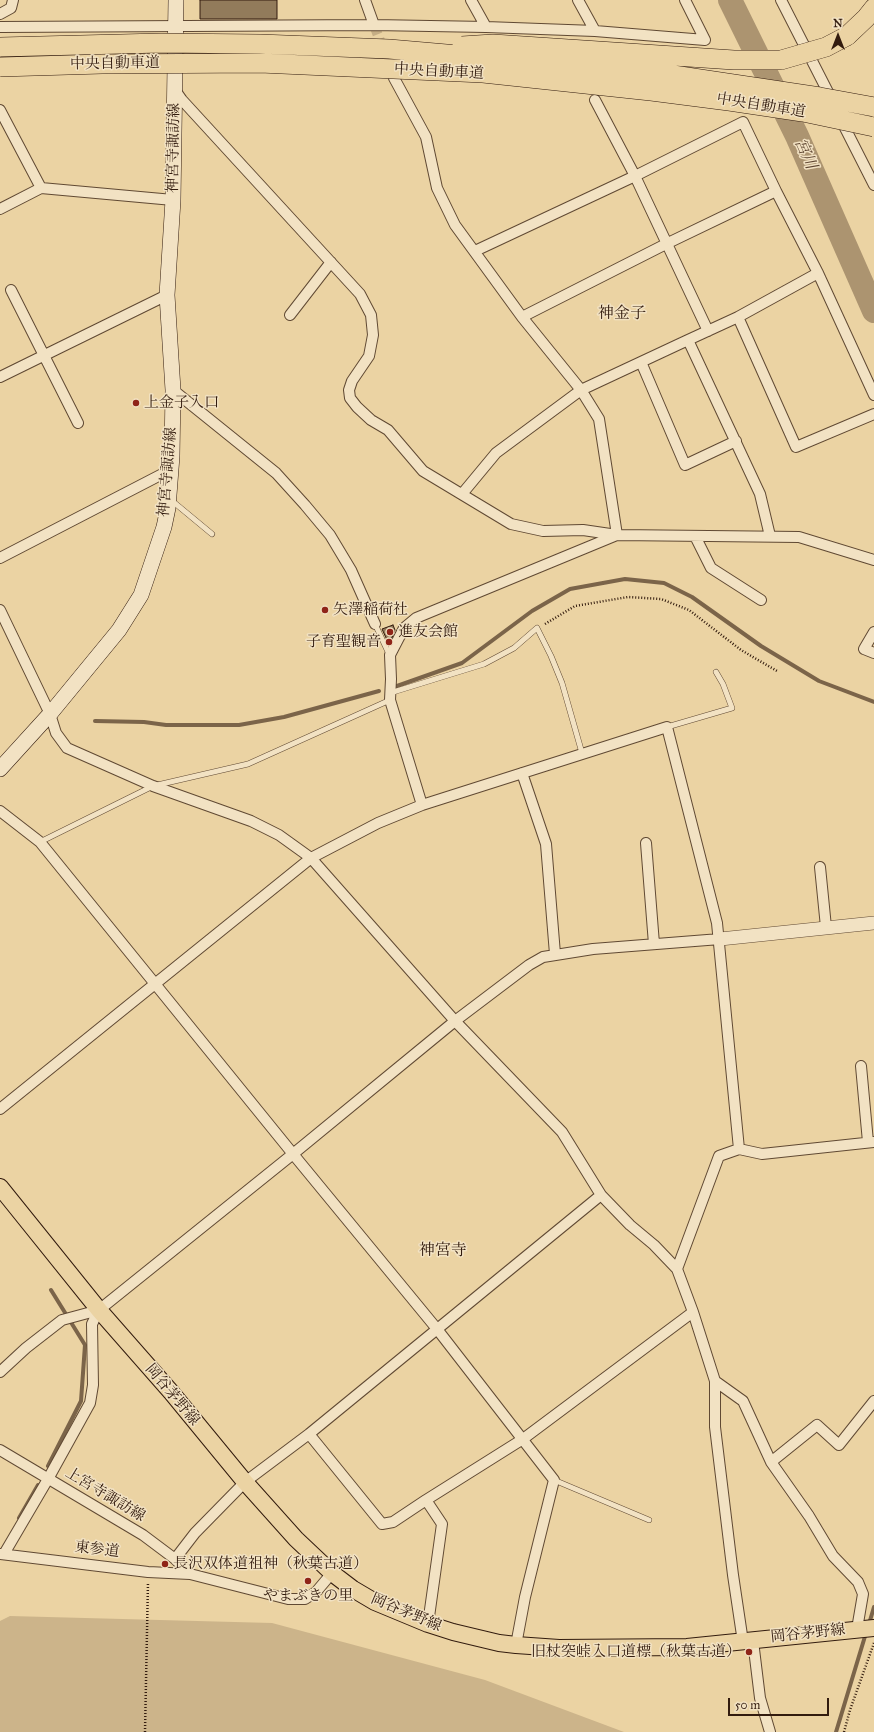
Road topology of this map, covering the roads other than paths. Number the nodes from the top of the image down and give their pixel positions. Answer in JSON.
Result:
{"nodes":[{"id":1,"x":13,"y":0,"type":"edge"},
{"id":2,"x":176,"y":0,"type":"edge"},
{"id":3,"x":365,"y":0,"type":"edge"},
{"id":4,"x":472,"y":0,"type":"edge"},
{"id":5,"x":578,"y":0,"type":"edge"},
{"id":6,"x":685,"y":0,"type":"edge"},
{"id":7,"x":781,"y":0,"type":"edge"},
{"id":8,"x":874,"y":8,"type":"edge"},
{"id":9,"x":0,"y":14,"type":"edge"},
{"id":10,"x":374,"y":25,"type":"junction"},
{"id":11,"x":0,"y":27,"type":"edge"},
{"id":12,"x":175,"y":27,"type":"junction"},
{"id":13,"x":486,"y":27,"type":"junction"},
{"id":14,"x":595,"y":31,"type":"junction"},
{"id":15,"x":0,"y":48,"type":"edge"},
{"id":16,"x":389,"y":49,"type":"junction"},
{"id":17,"x":0,"y":68,"type":"edge"},
{"id":18,"x":394,"y":78,"type":"tunnel mouth"},
{"id":19,"x":175,"y":90,"type":"junction"},
{"id":20,"x":595,"y":100,"type":"dead end"},
{"id":21,"x":874,"y":107,"type":"edge"},
{"id":22,"x":0,"y":110,"type":"edge"},
{"id":23,"x":874,"y":127,"type":"edge"},
{"id":24,"x":635,"y":176,"type":"junction"},
{"id":25,"x":874,"y":185,"type":"edge"},
{"id":26,"x":41,"y":188,"type":"junction"},
{"id":27,"x":776,"y":191,"type":"junction"},
{"id":28,"x":173,"y":200,"type":"junction"},
{"id":29,"x":0,"y":209,"type":"edge"},
{"id":30,"x":668,"y":243,"type":"junction"},
{"id":31,"x":475,"y":251,"type":"junction"},
{"id":32,"x":331,"y":262,"type":"junction"},
{"id":33,"x":818,"y":274,"type":"junction"},
{"id":34,"x":12,"y":290,"type":"dead end"},
{"id":35,"x":167,"y":295,"type":"junction"},
{"id":36,"x":290,"y":315,"type":"dead end"},
{"id":37,"x":738,"y":317,"type":"junction"},
{"id":38,"x":522,"y":318,"type":"junction"},
{"id":39,"x":708,"y":331,"type":"junction"},
{"id":40,"x":688,"y":340,"type":"junction"},
{"id":41,"x":44,"y":356,"type":"junction"},
{"id":42,"x":641,"y":362,"type":"junction"},
{"id":43,"x":0,"y":377,"type":"edge"},
{"id":44,"x":173,"y":390,"type":"junction"},
{"id":45,"x":581,"y":390,"type":"junction"},
{"id":46,"x":874,"y":395,"type":"edge"},
{"id":47,"x":874,"y":414,"type":"edge"},
{"id":48,"x":78,"y":423,"type":"dead end"},
{"id":49,"x":736,"y":441,"type":"junction"},
{"id":50,"x":172,"y":469,"type":"junction"},
{"id":51,"x":462,"y":494,"type":"junction"},
{"id":52,"x":169,"y":498,"type":"junction"},
{"id":53,"x":212,"y":534,"type":"dead end"},
{"id":54,"x":617,"y":535,"type":"junction"},
{"id":55,"x":695,"y":536,"type":"junction"},
{"id":56,"x":770,"y":536,"type":"junction"},
{"id":57,"x":0,"y":558,"type":"edge"},
{"id":58,"x":874,"y":560,"type":"edge"},
{"id":59,"x":761,"y":600,"type":"dead end"},
{"id":60,"x":0,"y":610,"type":"edge"},
{"id":61,"x":375,"y":624,"type":"joint"},
{"id":62,"x":874,"y":632,"type":"edge"},
{"id":63,"x":874,"y":653,"type":"edge"},
{"id":64,"x":390,"y":655,"type":"junction"},
{"id":65,"x":716,"y":672,"type":"dead end"},
{"id":66,"x":390,"y":697,"type":"junction"},
{"id":67,"x":50,"y":714,"type":"junction"},
{"id":68,"x":668,"y":727,"type":"junction"},
{"id":69,"x":582,"y":753,"type":"junction"},
{"id":70,"x":0,"y":769,"type":"edge"},
{"id":71,"x":522,"y":773,"type":"junction"},
{"id":72,"x":154,"y":786,"type":"junction"},
{"id":73,"x":422,"y":805,"type":"junction"},
{"id":74,"x":2,"y":814,"type":"edge"},
{"id":75,"x":40,"y":842,"type":"junction"},
{"id":76,"x":646,"y":843,"type":"dead end"},
{"id":77,"x":311,"y":858,"type":"junction"},
{"id":78,"x":820,"y":866,"type":"dead end"},
{"id":79,"x":874,"y":923,"type":"edge"},
{"id":80,"x":826,"y":927,"type":"junction"},
{"id":81,"x":720,"y":939,"type":"junction"},
{"id":82,"x":654,"y":944,"type":"junction"},
{"id":83,"x":555,"y":954,"type":"junction"},
{"id":84,"x":155,"y":983,"type":"junction"},
{"id":85,"x":455,"y":1021,"type":"junction"},
{"id":86,"x":861,"y":1066,"type":"dead end"},
{"id":87,"x":0,"y":1109,"type":"edge"},
{"id":88,"x":871,"y":1142,"type":"edge"},
{"id":89,"x":739,"y":1149,"type":"junction"},
{"id":90,"x":293,"y":1154,"type":"junction"},
{"id":91,"x":0,"y":1187,"type":"edge"},
{"id":92,"x":601,"y":1195,"type":"junction"},
{"id":93,"x":677,"y":1269,"type":"junction"},
{"id":94,"x":99,"y":1310,"type":"junction"},
{"id":95,"x":693,"y":1312,"type":"junction"},
{"id":96,"x":437,"y":1329,"type":"junction"},
{"id":97,"x":0,"y":1372,"type":"edge"},
{"id":98,"x":715,"y":1381,"type":"junction"},
{"id":99,"x":874,"y":1401,"type":"edge"},
{"id":100,"x":309,"y":1434,"type":"junction"},
{"id":101,"x":523,"y":1439,"type":"junction"},
{"id":102,"x":0,"y":1450,"type":"edge"},
{"id":103,"x":771,"y":1462,"type":"junction"},
{"id":104,"x":48,"y":1479,"type":"junction"},
{"id":105,"x":554,"y":1480,"type":"junction"},
{"id":106,"x":245,"y":1482,"type":"junction"},
{"id":107,"x":426,"y":1500,"type":"junction"},
{"id":108,"x":649,"y":1520,"type":"dead end"},
{"id":109,"x":2,"y":1554,"type":"edge"},
{"id":110,"x":175,"y":1558,"type":"junction"},
{"id":111,"x":332,"y":1573,"type":"junction"},
{"id":112,"x":190,"y":1574,"type":"junction"},
{"id":113,"x":428,"y":1624,"type":"junction"},
{"id":114,"x":864,"y":1629,"type":"edge"},
{"id":115,"x":748,"y":1641,"type":"junction"},
{"id":116,"x":516,"y":1645,"type":"junction"},
{"id":117,"x":770,"y":1732,"type":"edge"}],
"edges":[{"from":1,"to":9,"type":"street"},
{"from":2,"to":12,"type":"main road","name":"神宮寺諏訪線"},
{"from":3,"to":10,"type":"street"},
{"from":4,"to":13,"type":"street"},
{"from":5,"to":14,"type":"street"},
{"from":6,"to":14,"type":"street"},
{"from":7,"to":25,"type":"street"},
{"from":8,"to":16,"type":"highway","bridge":true},
{"from":10,"to":12,"type":"street"},
{"from":10,"to":13,"type":"street"},
{"from":11,"to":12,"type":"street"},
{"from":12,"to":19,"type":"main road","name":"神宮寺諏訪線"},
{"from":13,"to":14,"type":"street"},
{"from":15,"to":16,"type":"highway","name":"中央自動車道","bridge":true},
{"from":16,"to":21,"type":"highway","name":"中央自動車道","bridge":true},
{"from":17,"to":23,"type":"highway","name":"中央自動車道","bridge":true},
{"from":18,"to":31,"type":"street"},
{"from":19,"to":28,"type":"main road","name":"神宮寺諏訪線"},
{"from":19,"to":32,"type":"street"},
{"from":20,"to":24,"type":"street"},
{"from":22,"to":26,"type":"street"},
{"from":24,"to":27,"type":"street"},
{"from":24,"to":30,"type":"street"},
{"from":24,"to":31,"type":"street"},
{"from":26,"to":28,"type":"street"},
{"from":26,"to":29,"type":"street"},
{"from":27,"to":30,"type":"street"},
{"from":27,"to":33,"type":"street"},
{"from":28,"to":35,"type":"main road","name":"神宮寺諏訪線"},
{"from":30,"to":38,"type":"street"},
{"from":30,"to":39,"type":"street"},
{"from":31,"to":38,"type":"street"},
{"from":32,"to":36,"type":"street"},
{"from":32,"to":51,"type":"street"},
{"from":33,"to":37,"type":"street"},
{"from":33,"to":46,"type":"street"},
{"from":34,"to":41,"type":"street"},
{"from":35,"to":41,"type":"street"},
{"from":35,"to":44,"type":"main road","name":"神宮寺諏訪線"},
{"from":37,"to":39,"type":"street"},
{"from":37,"to":47,"type":"street"},
{"from":38,"to":45,"type":"street"},
{"from":39,"to":40,"type":"street"},
{"from":40,"to":42,"type":"street"},
{"from":40,"to":49,"type":"street"},
{"from":41,"to":43,"type":"street"},
{"from":41,"to":48,"type":"street"},
{"from":42,"to":45,"type":"street"},
{"from":42,"to":49,"type":"street"},
{"from":44,"to":50,"type":"main road","name":"神宮寺諏訪線"},
{"from":44,"to":61,"type":"street"},
{"from":45,"to":51,"type":"street"},
{"from":45,"to":54,"type":"street"},
{"from":49,"to":56,"type":"street"},
{"from":50,"to":52,"type":"main road","name":"神宮寺諏訪線"},
{"from":50,"to":57,"type":"street"},
{"from":51,"to":54,"type":"street"},
{"from":52,"to":53,"type":"lane"},
{"from":52,"to":67,"type":"main road","name":"神宮寺諏訪線"},
{"from":54,"to":55,"type":"street"},
{"from":54,"to":64,"type":"street"},
{"from":55,"to":56,"type":"street"},
{"from":55,"to":59,"type":"street"},
{"from":56,"to":58,"type":"street"},
{"from":60,"to":67,"type":"street"},
{"from":61,"to":64,"type":"lane"},
{"from":62,"to":63,"type":"street"},
{"from":64,"to":66,"type":"street"},
{"from":65,"to":68,"type":"lane"},
{"from":66,"to":69,"type":"lane"},
{"from":66,"to":72,"type":"lane"},
{"from":66,"to":73,"type":"street"},
{"from":67,"to":70,"type":"main road","name":"神宮寺諏訪線"},
{"from":67,"to":72,"type":"street"},
{"from":68,"to":69,"type":"street"},
{"from":68,"to":81,"type":"street"},
{"from":69,"to":71,"type":"street"},
{"from":71,"to":73,"type":"street"},
{"from":71,"to":83,"type":"street"},
{"from":72,"to":75,"type":"lane"},
{"from":72,"to":77,"type":"street"},
{"from":73,"to":77,"type":"street"},
{"from":74,"to":75,"type":"street"},
{"from":75,"to":84,"type":"street"},
{"from":76,"to":82,"type":"street"},
{"from":77,"to":84,"type":"street"},
{"from":77,"to":85,"type":"street"},
{"from":78,"to":80,"type":"street"},
{"from":79,"to":80,"type":"street"},
{"from":80,"to":81,"type":"street"},
{"from":81,"to":82,"type":"street"},
{"from":81,"to":89,"type":"street"},
{"from":82,"to":83,"type":"street"},
{"from":83,"to":85,"type":"street"},
{"from":84,"to":87,"type":"street"},
{"from":84,"to":90,"type":"street"},
{"from":85,"to":90,"type":"street"},
{"from":85,"to":92,"type":"street"},
{"from":86,"to":88,"type":"street"},
{"from":88,"to":89,"type":"street"},
{"from":89,"to":93,"type":"street"},
{"from":90,"to":94,"type":"street"},
{"from":90,"to":96,"type":"street"},
{"from":91,"to":94,"type":"main road","name":"岡谷茅野線"},
{"from":92,"to":93,"type":"street"},
{"from":92,"to":96,"type":"street"},
{"from":93,"to":95,"type":"street"},
{"from":94,"to":97,"type":"street"},
{"from":94,"to":104,"type":"street"},
{"from":94,"to":106,"type":"main road","name":"岡谷茅野線"},
{"from":95,"to":98,"type":"street"},
{"from":95,"to":101,"type":"street"},
{"from":96,"to":100,"type":"street"},
{"from":96,"to":101,"type":"street"},
{"from":98,"to":103,"type":"street"},
{"from":98,"to":115,"type":"street"},
{"from":99,"to":103,"type":"street"},
{"from":100,"to":106,"type":"street"},
{"from":100,"to":107,"type":"street"},
{"from":101,"to":105,"type":"street"},
{"from":101,"to":107,"type":"street"},
{"from":102,"to":104,"type":"street","name":"上宮寺諏訪線"},
{"from":103,"to":114,"type":"street"},
{"from":104,"to":109,"type":"street"},
{"from":104,"to":110,"type":"street","name":"上宮寺諏訪線"},
{"from":105,"to":108,"type":"lane"},
{"from":105,"to":116,"type":"street"},
{"from":106,"to":110,"type":"street"},
{"from":106,"to":111,"type":"main road","name":"岡谷茅野線"},
{"from":107,"to":113,"type":"street"},
{"from":109,"to":112,"type":"street","name":"東参道"},
{"from":110,"to":112,"type":"street","name":"上宮寺諏訪線"},
{"from":111,"to":112,"type":"street","name":"東参道"},
{"from":111,"to":113,"type":"main road","name":"岡谷茅野線"},
{"from":113,"to":116,"type":"main road","name":"岡谷茅野線"},
{"from":114,"to":115,"type":"main road","name":"岡谷茅野線"},
{"from":115,"to":116,"type":"main road","name":"岡谷茅野線"},
{"from":115,"to":117,"type":"street"}]}
